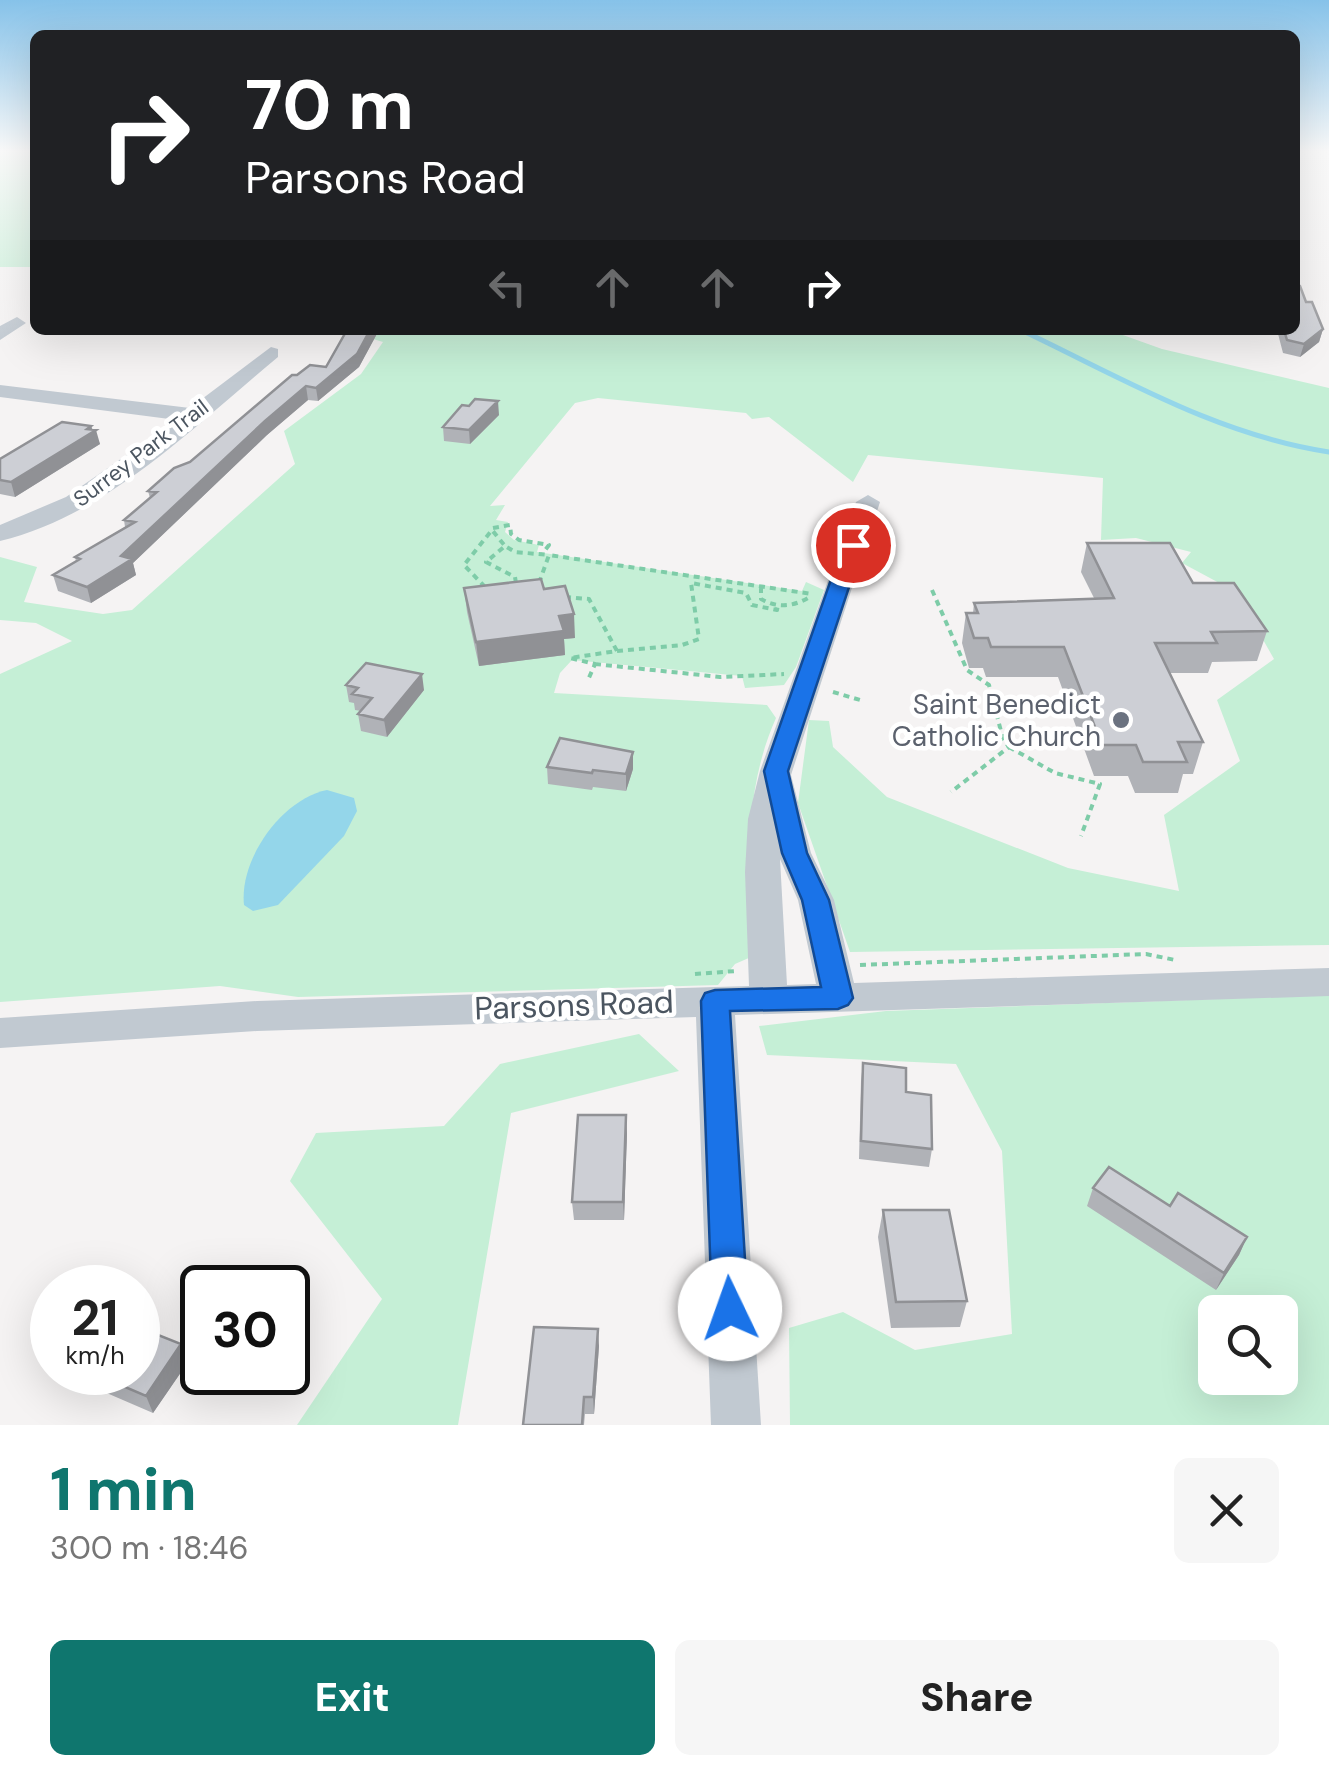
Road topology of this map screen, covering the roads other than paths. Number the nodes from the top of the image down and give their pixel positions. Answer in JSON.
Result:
{"nodes":[{"id":1,"x":271,"y":352,"type":"dead end"},
{"id":2,"x":0,"y":391,"type":"edge"},
{"id":3,"x":192,"y":415,"type":"junction"},
{"id":4,"x":868,"y":502,"type":"dead end"},
{"id":5,"x":0,"y":534,"type":"edge"},
{"id":6,"x":776,"y":771,"type":"junction"},
{"id":7,"x":1329,"y":982,"type":"edge"},
{"id":8,"x":838,"y":998,"type":"junction"},
{"id":9,"x":769,"y":1000,"type":"junction"},
{"id":10,"x":715,"y":1001,"type":"junction"},
{"id":11,"x":0,"y":1032,"type":"edge"},
{"id":12,"x":736,"y":1425,"type":"edge"}],
"edges":[{"from":1,"to":3,"type":"street","name":"Surrey Park Trail"},
{"from":2,"to":3,"type":"street"},
{"from":3,"to":5,"type":"street","name":"Surrey Park Trail"},
{"from":4,"to":6,"type":"street"},
{"from":6,"to":8,"type":"street"},
{"from":6,"to":9,"type":"street"},
{"from":7,"to":8,"type":"street","name":"Parsons Road"},
{"from":8,"to":9,"type":"street","name":"Parsons Road"},
{"from":9,"to":10,"type":"street","name":"Parsons Road"},
{"from":10,"to":11,"type":"street","name":"Parsons Road"},
{"from":10,"to":12,"type":"street"}]}
